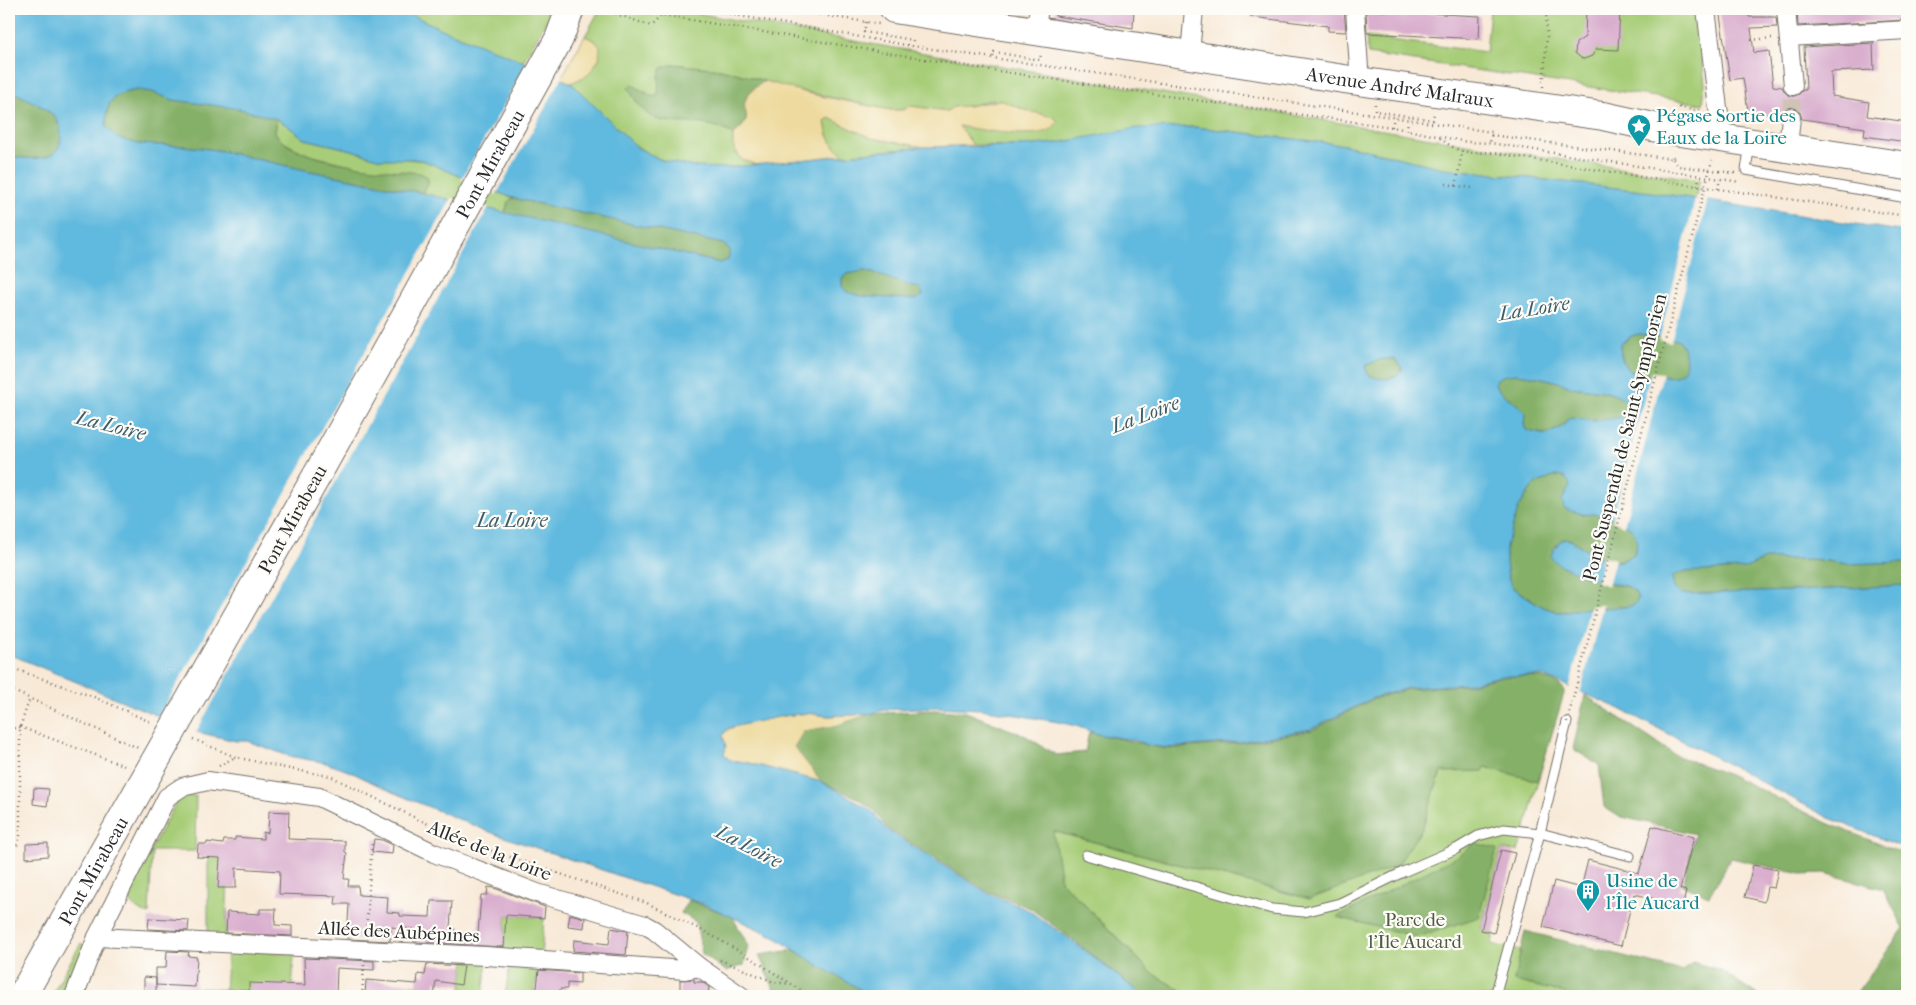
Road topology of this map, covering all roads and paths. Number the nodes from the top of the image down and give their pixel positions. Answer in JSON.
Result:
{"nodes":[{"id":1,"x":570,"y":9,"type":"edge"},
{"id":2,"x":584,"y":9,"type":"edge"},
{"id":3,"x":596,"y":9,"type":"edge"},
{"id":4,"x":666,"y":9,"type":"edge"},
{"id":5,"x":700,"y":9,"type":"edge"},
{"id":6,"x":969,"y":9,"type":"edge"},
{"id":7,"x":1194,"y":9,"type":"edge"},
{"id":8,"x":1355,"y":9,"type":"edge"},
{"id":9,"x":1546,"y":9,"type":"edge"},
{"id":10,"x":1706,"y":9,"type":"edge"},
{"id":11,"x":1786,"y":9,"type":"edge"},
{"id":12,"x":911,"y":10,"type":"edge"},
{"id":13,"x":665,"y":15,"type":"junction"},
{"id":14,"x":866,"y":22,"type":"dead end"},
{"id":15,"x":1038,"y":27,"type":"edge"},
{"id":16,"x":1907,"y":30,"type":"edge"},
{"id":17,"x":1789,"y":37,"type":"junction"},
{"id":18,"x":559,"y":39,"type":"junction"},
{"id":19,"x":1751,"y":40,"type":"dead end"},
{"id":20,"x":912,"y":46,"type":"junction"},
{"id":21,"x":1191,"y":49,"type":"junction"},
{"id":22,"x":993,"y":57,"type":"junction"},
{"id":23,"x":1358,"y":74,"type":"junction"},
{"id":24,"x":1793,"y":86,"type":"tunnel mouth"},
{"id":25,"x":1542,"y":96,"type":"junction"},
{"id":26,"x":1375,"y":107,"type":"dead end"},
{"id":27,"x":1679,"y":108,"type":"dead end"},
{"id":28,"x":1434,"y":115,"type":"dead end"},
{"id":29,"x":1394,"y":117,"type":"junction"},
{"id":30,"x":1403,"y":117,"type":"junction"},
{"id":31,"x":1408,"y":120,"type":"junction"},
{"id":32,"x":1392,"y":127,"type":"junction"},
{"id":33,"x":1407,"y":130,"type":"junction"},
{"id":34,"x":1715,"y":132,"type":"junction"},
{"id":35,"x":1789,"y":134,"type":"junction"},
{"id":36,"x":1491,"y":135,"type":"junction"},
{"id":37,"x":1439,"y":137,"type":"junction"},
{"id":38,"x":1750,"y":143,"type":"junction"},
{"id":39,"x":1490,"y":144,"type":"junction"},
{"id":40,"x":1673,"y":150,"type":"dead end"},
{"id":41,"x":1462,"y":153,"type":"junction"},
{"id":42,"x":1907,"y":155,"type":"edge"},
{"id":43,"x":1673,"y":159,"type":"junction"},
{"id":44,"x":1907,"y":166,"type":"edge"},
{"id":45,"x":1710,"y":170,"type":"junction"},
{"id":46,"x":1735,"y":173,"type":"dead end"},
{"id":47,"x":1699,"y":176,"type":"junction"},
{"id":48,"x":1709,"y":177,"type":"junction"},
{"id":49,"x":1720,"y":179,"type":"junction"},
{"id":50,"x":1744,"y":182,"type":"dead end"},
{"id":51,"x":1446,"y":184,"type":"dead end"},
{"id":52,"x":1456,"y":186,"type":"junction"},
{"id":53,"x":1699,"y":186,"type":"junction"},
{"id":54,"x":1472,"y":188,"type":"dead end"},
{"id":55,"x":1718,"y":189,"type":"junction"},
{"id":56,"x":1698,"y":197,"type":"dead end"},
{"id":57,"x":1907,"y":198,"type":"edge"},
{"id":58,"x":1907,"y":216,"type":"edge"},
{"id":59,"x":9,"y":667,"type":"edge"},
{"id":60,"x":9,"y":689,"type":"edge"},
{"id":61,"x":30,"y":698,"type":"junction"},
{"id":62,"x":1567,"y":722,"type":"joint"},
{"id":63,"x":156,"y":724,"type":"dead end"},
{"id":64,"x":20,"y":727,"type":"junction"},
{"id":65,"x":9,"y":729,"type":"edge"},
{"id":66,"x":192,"y":738,"type":"dead end"},
{"id":67,"x":146,"y":752,"type":"dead end"},
{"id":68,"x":129,"y":768,"type":"dead end"},
{"id":69,"x":374,"y":824,"type":"junction"},
{"id":70,"x":1540,"y":833,"type":"junction"},
{"id":71,"x":9,"y":850,"type":"edge"},
{"id":72,"x":1086,"y":854,"type":"dead end"},
{"id":73,"x":1630,"y":856,"type":"dead end"},
{"id":74,"x":97,"y":938,"type":"junction"},
{"id":75,"x":365,"y":950,"type":"junction"},
{"id":76,"x":715,"y":958,"type":"dead end"},
{"id":77,"x":699,"y":968,"type":"junction"},
{"id":78,"x":792,"y":984,"type":"junction"},
{"id":79,"x":22,"y":996,"type":"edge"},
{"id":80,"x":74,"y":996,"type":"edge"},
{"id":81,"x":362,"y":996,"type":"edge"},
{"id":82,"x":741,"y":996,"type":"edge"},
{"id":83,"x":810,"y":996,"type":"edge"},
{"id":84,"x":1495,"y":996,"type":"edge"}],
"edges":[{"from":1,"to":18,"type":"main road","name":"Pont Mirabeau"},
{"from":2,"to":18,"type":"main road","name":"Pont Mirabeau"},
{"from":3,"to":13,"type":"path"},
{"from":4,"to":13,"type":"path"},
{"from":5,"to":20,"type":"path"},
{"from":6,"to":15,"type":"main road","name":"Avenue André Malraux"},
{"from":7,"to":21,"type":"street"},
{"from":8,"to":23,"type":"street"},
{"from":9,"to":25,"type":"path"},
{"from":10,"to":34,"type":"street"},
{"from":11,"to":17,"type":"street"},
{"from":12,"to":15,"type":"main road","name":"Avenue André Malraux"},
{"from":13,"to":32,"type":"path"},
{"from":14,"to":20,"type":"path"},
{"from":15,"to":21,"type":"main road","name":"Avenue André Malraux"},
{"from":15,"to":22,"type":"path"},
{"from":16,"to":17,"type":"street"},
{"from":17,"to":19,"type":"path"},
{"from":17,"to":24,"type":"street"},
{"from":18,"to":79,"type":"main road","name":"Pont Mirabeau","bridge":true},
{"from":20,"to":22,"type":"path"},
{"from":21,"to":23,"type":"main road","name":"Avenue André Malraux"},
{"from":22,"to":29,"type":"path"},
{"from":23,"to":25,"type":"main road","name":"Avenue André Malraux"},
{"from":23,"to":34,"type":"main road","name":"Avenue André Malraux"},
{"from":25,"to":34,"type":"main road","name":"Avenue André Malraux"},
{"from":26,"to":30,"type":"path"},
{"from":27,"to":34,"type":"path"},
{"from":28,"to":30,"type":"path"},
{"from":29,"to":30,"type":"path"},
{"from":29,"to":32,"type":"path"},
{"from":30,"to":31,"type":"path"},
{"from":31,"to":33,"type":"path"},
{"from":31,"to":36,"type":"path"},
{"from":32,"to":33,"type":"path"},
{"from":33,"to":37,"type":"path"},
{"from":34,"to":35,"type":"main road","name":"Avenue André Malraux"},
{"from":34,"to":38,"type":"main road","name":"Avenue André Malraux"},
{"from":34,"to":62,"type":"path","name":"Pont Suspendu de Saint-Symphorien","bridge":true},
{"from":35,"to":38,"type":"main road","name":"Avenue André Malraux"},
{"from":35,"to":42,"type":"main road","name":"Avenue André Malraux"},
{"from":35,"to":44,"type":"main road","name":"Avenue André Malraux"},
{"from":36,"to":39,"type":"path"},
{"from":36,"to":43,"type":"path"},
{"from":37,"to":39,"type":"path"},
{"from":37,"to":41,"type":"path"},
{"from":38,"to":57,"type":"lane"},
{"from":39,"to":47,"type":"path"},
{"from":40,"to":43,"type":"path"},
{"from":41,"to":52,"type":"path"},
{"from":41,"to":53,"type":"path"},
{"from":43,"to":45,"type":"path"},
{"from":45,"to":46,"type":"path"},
{"from":45,"to":48,"type":"path"},
{"from":47,"to":48,"type":"path"},
{"from":47,"to":53,"type":"path"},
{"from":48,"to":49,"type":"path"},
{"from":49,"to":50,"type":"path"},
{"from":49,"to":55,"type":"path"},
{"from":51,"to":52,"type":"path"},
{"from":52,"to":54,"type":"path"},
{"from":53,"to":55,"type":"path"},
{"from":53,"to":56,"type":"path"},
{"from":55,"to":58,"type":"path"},
{"from":59,"to":63,"type":"path"},
{"from":60,"to":61,"type":"path"},
{"from":61,"to":64,"type":"path"},
{"from":61,"to":67,"type":"path"},
{"from":62,"to":70,"type":"lane"},
{"from":64,"to":65,"type":"path"},
{"from":64,"to":68,"type":"path"},
{"from":64,"to":71,"type":"path"},
{"from":66,"to":78,"type":"path"},
{"from":69,"to":74,"type":"street","name":"Allée de la Loire"},
{"from":69,"to":75,"type":"path"},
{"from":69,"to":77,"type":"street","name":"Allée de la Loire"},
{"from":70,"to":72,"type":"lane"},
{"from":70,"to":73,"type":"lane"},
{"from":70,"to":84,"type":"lane"},
{"from":74,"to":75,"type":"street","name":"Allée des Aubépines"},
{"from":74,"to":80,"type":"street"},
{"from":75,"to":77,"type":"street","name":"Allée des Aubépines"},
{"from":75,"to":81,"type":"path"},
{"from":76,"to":78,"type":"path"},
{"from":77,"to":82,"type":"street","name":"Allée de la Loire"},
{"from":78,"to":83,"type":"path"}]}
